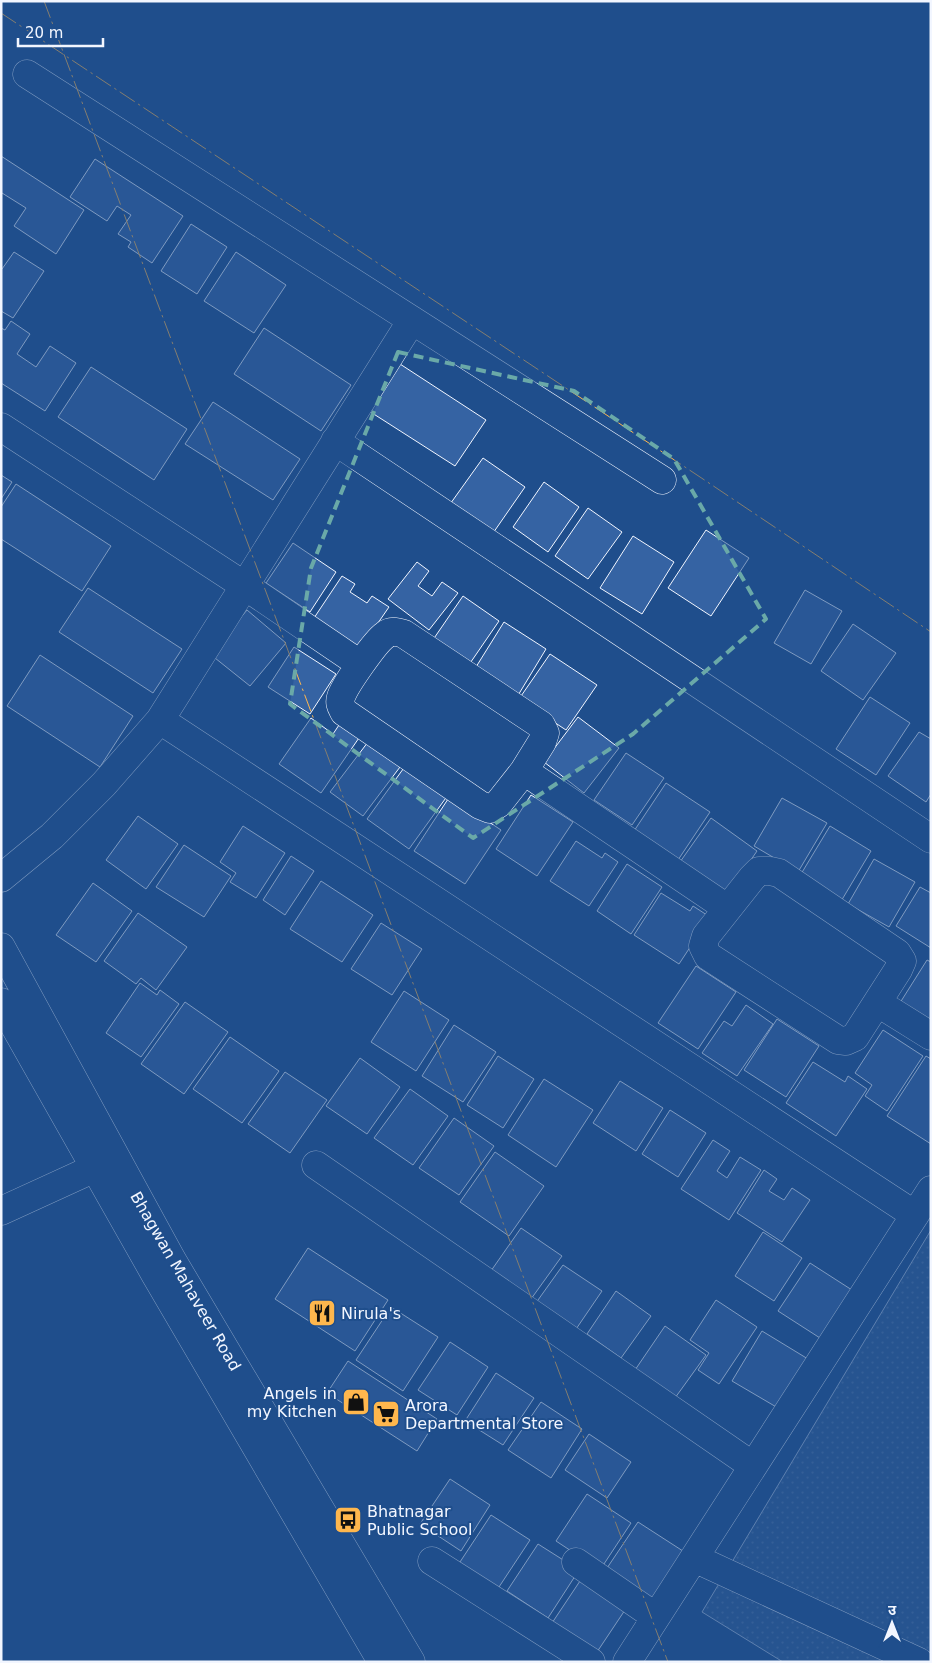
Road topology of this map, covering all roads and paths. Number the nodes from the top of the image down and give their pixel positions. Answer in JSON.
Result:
{"nodes":[{"id":1,"x":27,"y":74,"type":"dead end"},
{"id":2,"x":412,"y":320,"type":"junction"},
{"id":3,"x":1,"y":427,"type":"edge"},
{"id":4,"x":335,"y":441,"type":"junction"},
{"id":5,"x":662,"y":480,"type":"dead end"},
{"id":6,"x":244,"y":586,"type":"junction"},
{"id":7,"x":360,"y":664,"type":"junction"},
{"id":8,"x":160,"y":720,"type":"junction"},
{"id":9,"x":524,"y":771,"type":"junction"},
{"id":10,"x":931,"y":839,"type":"edge"},
{"id":11,"x":1,"y":878,"type":"edge"},
{"id":12,"x":727,"y":908,"type":"junction"},
{"id":13,"x":1,"y":947,"type":"edge"},
{"id":14,"x":1,"y":1002,"type":"edge"},
{"id":15,"x":878,"y":1003,"type":"junction"},
{"id":16,"x":931,"y":1036,"type":"edge"},
{"id":17,"x":316,"y":1165,"type":"dead end"},
{"id":18,"x":95,"y":1168,"type":"junction"},
{"id":19,"x":931,"y":1190,"type":"edge"},
{"id":20,"x":1,"y":1211,"type":"edge"},
{"id":21,"x":915,"y":1215,"type":"junction"},
{"id":22,"x":753,"y":1466,"type":"junction"},
{"id":23,"x":694,"y":1558,"type":"junction"},
{"id":24,"x":432,"y":1560,"type":"dead end"},
{"id":25,"x":576,"y":1562,"type":"dead end"},
{"id":26,"x":656,"y":1617,"type":"junction"},
{"id":27,"x":382,"y":1662,"type":"edge"},
{"id":28,"x":411,"y":1662,"type":"edge"},
{"id":29,"x":591,"y":1662,"type":"edge"},
{"id":30,"x":627,"y":1662,"type":"edge"},
{"id":31,"x":919,"y":1662,"type":"edge"}],
"edges":[{"from":1,"to":2,"type":"street"},
{"from":2,"to":4,"type":"street"},
{"from":2,"to":5,"type":"street"},
{"from":3,"to":6,"type":"street"},
{"from":4,"to":6,"type":"street"},
{"from":4,"to":10,"type":"street"},
{"from":6,"to":7,"type":"street"},
{"from":6,"to":8,"type":"street"},
{"from":7,"to":9,"type":"street"},
{"from":7,"to":9,"type":"street"},
{"from":8,"to":11,"type":"street"},
{"from":8,"to":21,"type":"street"},
{"from":9,"to":12,"type":"street"},
{"from":12,"to":15,"type":"street"},
{"from":12,"to":15,"type":"street"},
{"from":13,"to":28,"type":"street","name":"Bhagwan Mahaveer Road"},
{"from":14,"to":18,"type":"street","name":"Bhagwan Mahaveer Road"},
{"from":15,"to":16,"type":"street"},
{"from":17,"to":22,"type":"street"},
{"from":18,"to":20,"type":"street"},
{"from":18,"to":27,"type":"street","name":"Bhagwan Mahaveer Road"},
{"from":19,"to":21,"type":"street"},
{"from":21,"to":22,"type":"street"},
{"from":22,"to":23,"type":"street"},
{"from":23,"to":26,"type":"street"},
{"from":23,"to":31,"type":"street"},
{"from":24,"to":29,"type":"street"},
{"from":25,"to":26,"type":"street"},
{"from":26,"to":30,"type":"street"}]}
